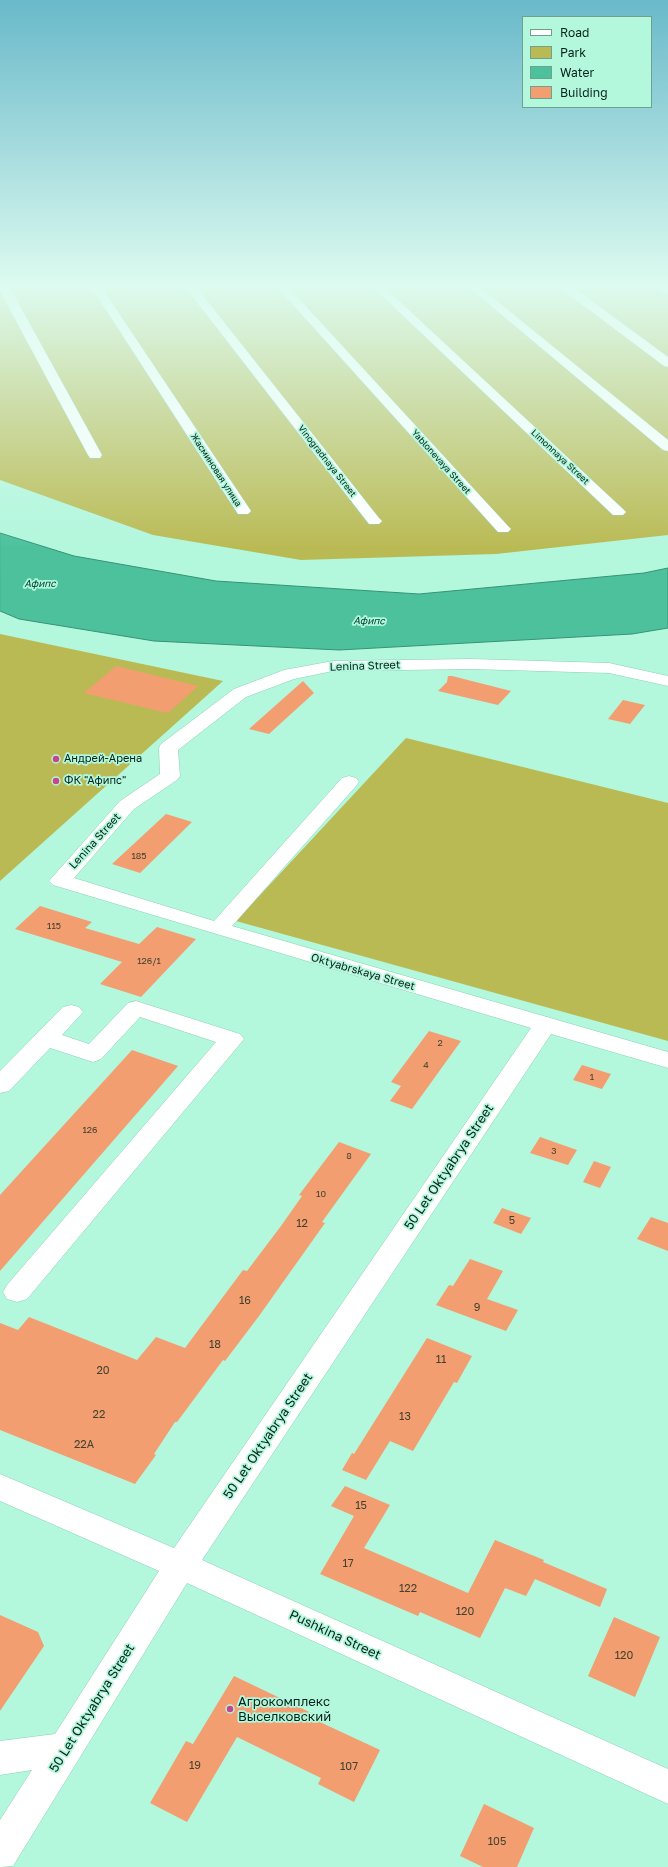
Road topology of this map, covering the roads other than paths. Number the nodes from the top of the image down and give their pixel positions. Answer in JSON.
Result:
{"nodes":[{"id":1,"x":51,"y":375,"type":"edge"},
{"id":2,"x":154,"y":375,"type":"edge"},
{"id":3,"x":259,"y":375,"type":"edge"},
{"id":4,"x":363,"y":375,"type":"edge"},
{"id":5,"x":472,"y":375,"type":"edge"},
{"id":6,"x":580,"y":375,"type":"edge"},
{"id":7,"x":668,"y":447,"type":"edge"},
{"id":8,"x":95,"y":455,"type":"dead end"},
{"id":9,"x":243,"y":511,"type":"dead end"},
{"id":10,"x":618,"y":512,"type":"dead end"},
{"id":11,"x":374,"y":521,"type":"dead end"},
{"id":12,"x":503,"y":529,"type":"dead end"},
{"id":13,"x":668,"y":681,"type":"edge"},
{"id":14,"x":349,"y":782,"type":"dead end"},
{"id":15,"x":60,"y":881,"type":"joint"},
{"id":16,"x":218,"y":929,"type":"junction"},
{"id":17,"x":71,"y":1012,"type":"dead end"},
{"id":18,"x":545,"y":1024,"type":"junction"},
{"id":19,"x":46,"y":1038,"type":"junction"},
{"id":20,"x":668,"y":1060,"type":"edge"},
{"id":21,"x":0,"y":1084,"type":"edge"},
{"id":22,"x":17,"y":1292,"type":"dead end"},
{"id":23,"x":0,"y":1487,"type":"edge"},
{"id":24,"x":181,"y":1565,"type":"junction"},
{"id":25,"x":66,"y":1749,"type":"junction"},
{"id":26,"x":0,"y":1758,"type":"edge"},
{"id":27,"x":668,"y":1787,"type":"edge"},
{"id":28,"x":0,"y":1853,"type":"edge"}],
"edges":[{"from":1,"to":8,"type":"street"},
{"from":2,"to":9,"type":"street","name":"Жасминовая улица"},
{"from":3,"to":11,"type":"street","name":"Vinogradnaya Street"},
{"from":4,"to":12,"type":"street","name":"Yablonevaya Street"},
{"from":5,"to":10,"type":"street","name":"Limonnaya Street"},
{"from":6,"to":7,"type":"street"},
{"from":13,"to":15,"type":"street","name":"Lenina Street"},
{"from":14,"to":16,"type":"street"},
{"from":15,"to":16,"type":"street","name":"Oktyabrskaya Street"},
{"from":16,"to":18,"type":"street","name":"Oktyabrskaya Street"},
{"from":17,"to":19,"type":"street"},
{"from":18,"to":20,"type":"street","name":"Oktyabrskaya Street"},
{"from":18,"to":24,"type":"street","name":"50 Let Oktyabrya Street"},
{"from":19,"to":21,"type":"street"},
{"from":19,"to":22,"type":"street"},
{"from":23,"to":24,"type":"street","name":"Pushkina Street"},
{"from":24,"to":25,"type":"street","name":"50 Let Oktyabrya Street"},
{"from":24,"to":27,"type":"street","name":"Pushkina Street"},
{"from":25,"to":26,"type":"street"},
{"from":25,"to":28,"type":"street","name":"50 Let Oktyabrya Street"}]}
